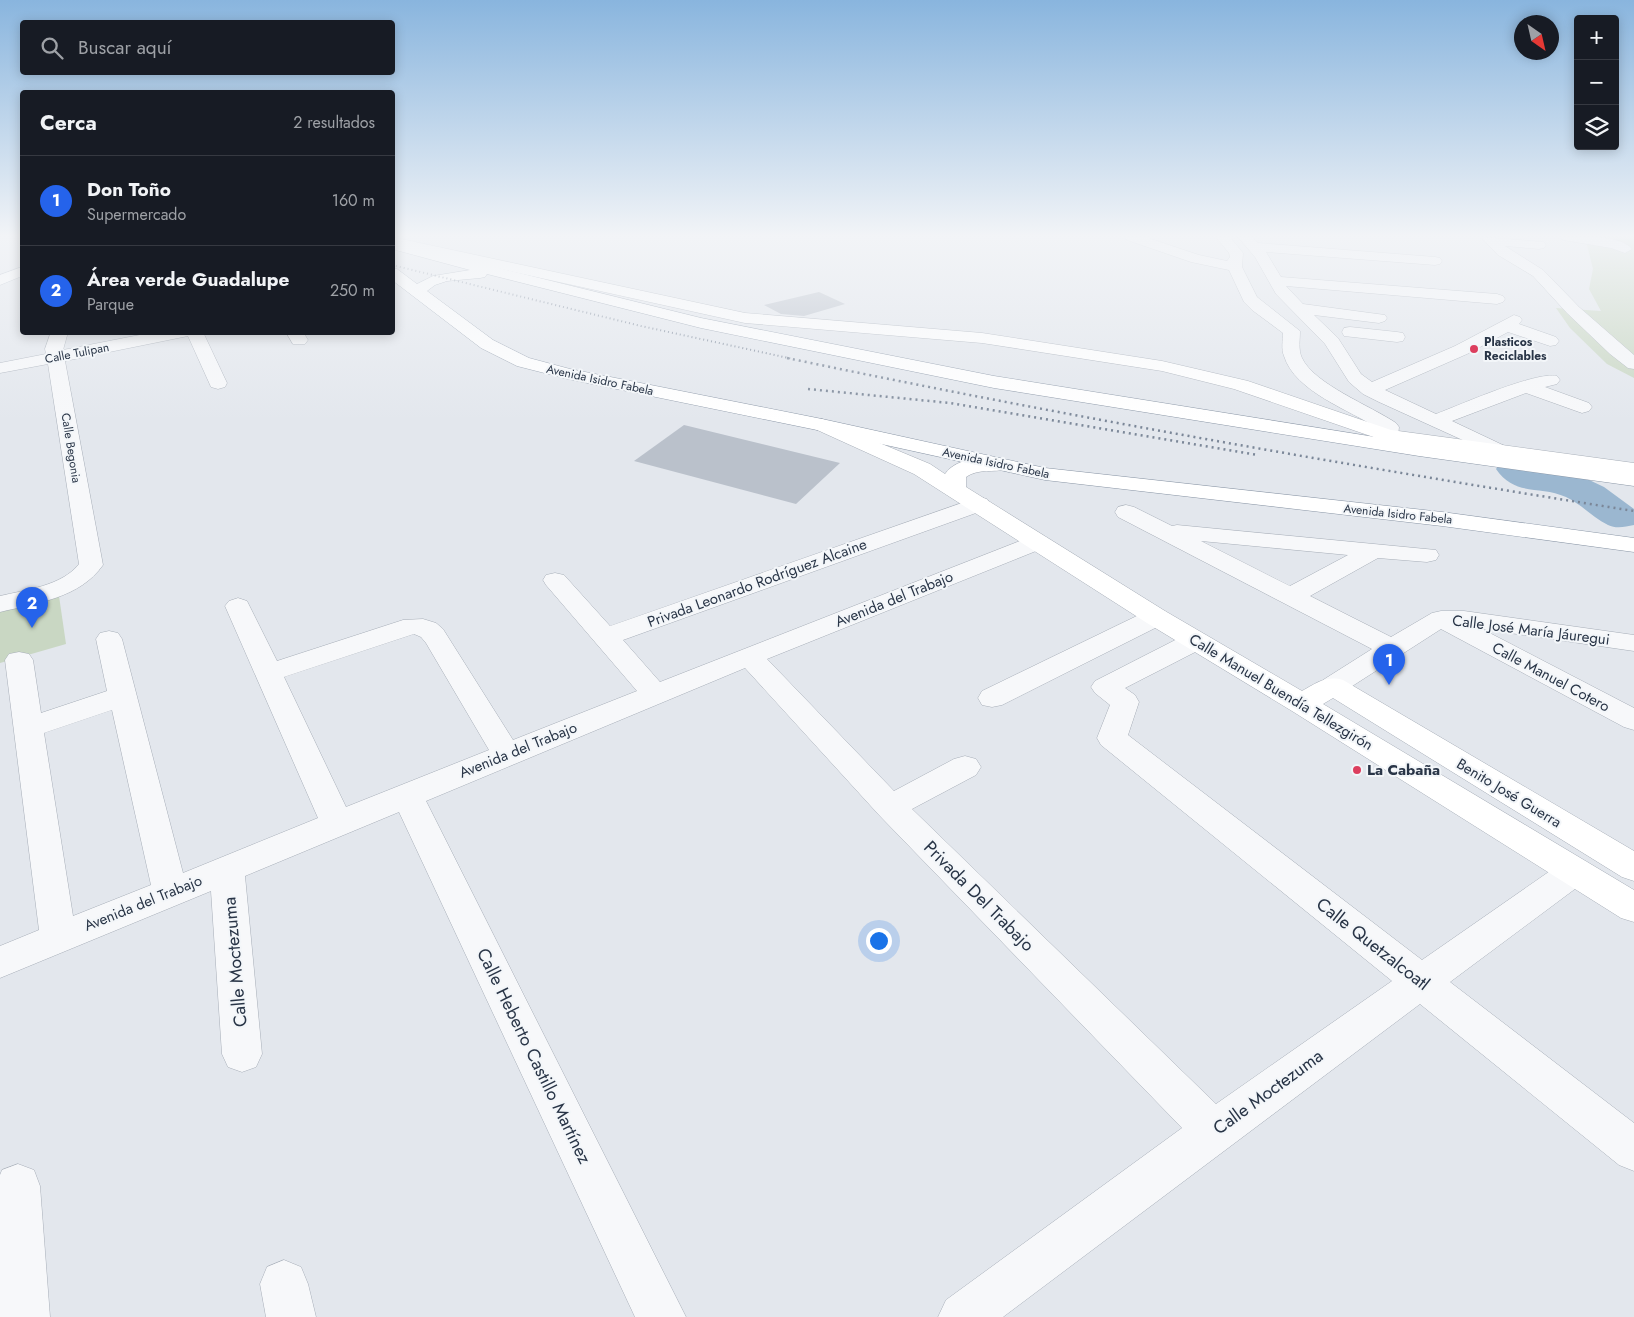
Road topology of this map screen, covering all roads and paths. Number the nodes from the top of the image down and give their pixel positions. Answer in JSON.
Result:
{"nodes":[{"id":1,"x":427,"y":298,"type":"edge"},
{"id":2,"x":597,"y":298,"type":"edge"},
{"id":3,"x":603,"y":298,"type":"edge"},
{"id":4,"x":654,"y":298,"type":"edge"},
{"id":5,"x":1250,"y":298,"type":"edge"},
{"id":6,"x":1287,"y":298,"type":"edge"},
{"id":7,"x":1491,"y":298,"type":"edge"},
{"id":8,"x":1562,"y":298,"type":"edge"},
{"id":9,"x":1497,"y":299,"type":"dead end"},
{"id":10,"x":637,"y":307,"type":"junction"},
{"id":11,"x":1297,"y":308,"type":"junction"},
{"id":12,"x":1380,"y":318,"type":"dead end"},
{"id":13,"x":1322,"y":330,"type":"junction"},
{"id":14,"x":121,"y":335,"type":"edge"},
{"id":15,"x":157,"y":335,"type":"edge"},
{"id":16,"x":195,"y":335,"type":"edge"},
{"id":17,"x":1397,"y":337,"type":"dead end"},
{"id":18,"x":1550,"y":341,"type":"dead end"},
{"id":19,"x":56,"y":346,"type":"edge"},
{"id":20,"x":0,"y":359,"type":"edge"},
{"id":21,"x":1634,"y":364,"type":"edge"},
{"id":22,"x":0,"y":368,"type":"edge"},
{"id":23,"x":1550,"y":380,"type":"dead end"},
{"id":24,"x":218,"y":383,"type":"dead end"},
{"id":25,"x":1526,"y":387,"type":"junction"},
{"id":26,"x":1370,"y":390,"type":"junction"},
{"id":27,"x":1582,"y":407,"type":"dead end"},
{"id":28,"x":1241,"y":421,"type":"junction"},
{"id":29,"x":1435,"y":421,"type":"junction"},
{"id":30,"x":822,"y":425,"type":"junction"},
{"id":31,"x":1388,"y":436,"type":"junction"},
{"id":32,"x":1500,"y":451,"type":"junction"},
{"id":33,"x":1001,"y":466,"type":"junction"},
{"id":34,"x":1634,"y":469,"type":"edge"},
{"id":35,"x":1634,"y":480,"type":"edge"},
{"id":36,"x":956,"y":489,"type":"junction"},
{"id":37,"x":979,"y":504,"type":"junction"},
{"id":38,"x":1126,"y":512,"type":"dead end"},
{"id":39,"x":1163,"y":531,"type":"junction"},
{"id":40,"x":1038,"y":542,"type":"junction"},
{"id":41,"x":1634,"y":545,"type":"edge"},
{"id":42,"x":1374,"y":550,"type":"junction"},
{"id":43,"x":1427,"y":555,"type":"dead end"},
{"id":44,"x":555,"y":580,"type":"dead end"},
{"id":45,"x":1290,"y":597,"type":"junction"},
{"id":46,"x":0,"y":604,"type":"edge"},
{"id":47,"x":238,"y":606,"type":"dead end"},
{"id":48,"x":1156,"y":617,"type":"junction"},
{"id":49,"x":1441,"y":619,"type":"junction"},
{"id":50,"x":606,"y":637,"type":"junction"},
{"id":51,"x":109,"y":639,"type":"dead end"},
{"id":52,"x":1194,"y":641,"type":"junction"},
{"id":53,"x":1634,"y":643,"type":"edge"},
{"id":54,"x":1391,"y":648,"type":"junction"},
{"id":55,"x":749,"y":656,"type":"junction"},
{"id":56,"x":19,"y":660,"type":"dead end"},
{"id":57,"x":268,"y":673,"type":"junction"},
{"id":58,"x":1332,"y":686,"type":"junction"},
{"id":59,"x":655,"y":694,"type":"junction"},
{"id":60,"x":123,"y":696,"type":"junction"},
{"id":61,"x":992,"y":698,"type":"dead end"},
{"id":62,"x":1302,"y":704,"type":"junction"},
{"id":63,"x":1634,"y":720,"type":"edge"},
{"id":64,"x":28,"y":728,"type":"junction"},
{"id":65,"x":507,"y":754,"type":"junction"},
{"id":66,"x":965,"y":767,"type":"dead end"},
{"id":67,"x":407,"y":796,"type":"junction"},
{"id":68,"x":890,"y":807,"type":"junction"},
{"id":69,"x":337,"y":824,"type":"junction"},
{"id":70,"x":1634,"y":868,"type":"edge"},
{"id":71,"x":227,"y":869,"type":"junction"},
{"id":72,"x":1575,"y":871,"type":"junction"},
{"id":73,"x":170,"y":892,"type":"junction"},
{"id":74,"x":1634,"y":908,"type":"edge"},
{"id":75,"x":58,"y":938,"type":"junction"},
{"id":76,"x":0,"y":962,"type":"edge"},
{"id":77,"x":1422,"y":982,"type":"junction"},
{"id":78,"x":242,"y":1054,"type":"dead end"},
{"id":79,"x":1214,"y":1130,"type":"junction"},
{"id":80,"x":1634,"y":1150,"type":"edge"},
{"id":81,"x":18,"y":1186,"type":"dead end"},
{"id":82,"x":25,"y":1317,"type":"edge"},
{"id":83,"x":661,"y":1317,"type":"edge"},
{"id":84,"x":963,"y":1317,"type":"edge"}],
"edges":[{"from":1,"to":30,"type":"main road","name":"Avenida Isidro Fabela"},
{"from":2,"to":10,"type":"main road"},
{"from":3,"to":10,"type":"main road"},
{"from":4,"to":31,"type":"main road"},
{"from":5,"to":31,"type":"street"},
{"from":6,"to":11,"type":"street"},
{"from":7,"to":9,"type":"street"},
{"from":8,"to":21,"type":"street"},
{"from":10,"to":28,"type":"main road"},
{"from":11,"to":12,"type":"street"},
{"from":11,"to":13,"type":"street"},
{"from":13,"to":17,"type":"street"},
{"from":13,"to":26,"type":"street"},
{"from":14,"to":19,"type":"street","name":"Calle Tulipan"},
{"from":15,"to":19,"type":"street","name":"Calle Tulipan"},
{"from":16,"to":24,"type":"street"},
{"from":18,"to":26,"type":"street"},
{"from":19,"to":20,"type":"street","name":"Calle Tulipan"},
{"from":19,"to":22,"type":"street","name":"Calle Tulipan"},
{"from":19,"to":46,"type":"street","name":"Calle Begonia"},
{"from":23,"to":25,"type":"street"},
{"from":25,"to":27,"type":"street"},
{"from":25,"to":29,"type":"street"},
{"from":26,"to":29,"type":"street"},
{"from":28,"to":31,"type":"main road"},
{"from":28,"to":35,"type":"main road"},
{"from":29,"to":32,"type":"street"},
{"from":30,"to":33,"type":"main road","name":"Avenida Isidro Fabela"},
{"from":30,"to":36,"type":"main road","name":"Calle Manuel Buendía Tellezgirón"},
{"from":31,"to":32,"type":"main road"},
{"from":32,"to":34,"type":"main road"},
{"from":33,"to":36,"type":"main road"},
{"from":33,"to":41,"type":"main road","name":"Avenida Isidro Fabela"},
{"from":36,"to":37,"type":"main road","name":"Calle Manuel Buendía Tellezgirón"},
{"from":37,"to":40,"type":"main road","name":"Calle Manuel Buendía Tellezgirón"},
{"from":37,"to":50,"type":"street","name":"Privada Leonardo Rodríguez Alcaine"},
{"from":38,"to":39,"type":"street"},
{"from":39,"to":42,"type":"street"},
{"from":39,"to":45,"type":"street"},
{"from":40,"to":48,"type":"main road","name":"Calle Manuel Buendía Tellezgirón"},
{"from":40,"to":55,"type":"street","name":"Avenida del Trabajo"},
{"from":42,"to":43,"type":"street"},
{"from":42,"to":45,"type":"street"},
{"from":44,"to":50,"type":"street"},
{"from":45,"to":54,"type":"street"},
{"from":47,"to":57,"type":"street"},
{"from":48,"to":52,"type":"main road","name":"Calle Manuel Buendía Tellezgirón"},
{"from":48,"to":61,"type":"street"},
{"from":49,"to":53,"type":"street","name":"Calle José María Jáuregui"},
{"from":49,"to":54,"type":"street","name":"Calle José María Jáuregui"},
{"from":49,"to":63,"type":"street","name":"Calle Manuel Cotero"},
{"from":50,"to":59,"type":"street"},
{"from":51,"to":60,"type":"street"},
{"from":52,"to":62,"type":"main road","name":"Calle Manuel Buendía Tellezgirón"},
{"from":52,"to":77,"type":"street","name":"Calle Quetzalcoatl"},
{"from":54,"to":58,"type":"street","name":"Calle José María Jáuregui"},
{"from":55,"to":59,"type":"street","name":"Avenida del Trabajo"},
{"from":55,"to":68,"type":"street","name":"Privada Del Trabajo"},
{"from":56,"to":64,"type":"street"},
{"from":57,"to":65,"type":"street"},
{"from":57,"to":69,"type":"street"},
{"from":58,"to":62,"type":"main road","name":"Calle José María Jáuregui"},
{"from":58,"to":70,"type":"main road","name":"Benito José Guerra"},
{"from":59,"to":65,"type":"street","name":"Avenida del Trabajo"},
{"from":60,"to":64,"type":"street"},
{"from":60,"to":73,"type":"street"},
{"from":62,"to":72,"type":"main road","name":"Calle Manuel Buendía Tellezgirón"},
{"from":64,"to":75,"type":"street"},
{"from":65,"to":67,"type":"street","name":"Avenida del Trabajo"},
{"from":66,"to":68,"type":"street"},
{"from":67,"to":69,"type":"street","name":"Avenida del Trabajo"},
{"from":67,"to":83,"type":"street","name":"Calle Heberto Castillo Martínez"},
{"from":68,"to":79,"type":"street","name":"Privada Del Trabajo"},
{"from":69,"to":71,"type":"street","name":"Avenida del Trabajo"},
{"from":71,"to":73,"type":"street","name":"Avenida del Trabajo"},
{"from":71,"to":78,"type":"street","name":"Calle Moctezuma"},
{"from":72,"to":74,"type":"main road","name":"Calle Manuel Buendía Tellezgirón"},
{"from":72,"to":77,"type":"street","name":"Calle Moctezuma"},
{"from":73,"to":75,"type":"street","name":"Avenida del Trabajo"},
{"from":75,"to":76,"type":"street","name":"Avenida del Trabajo"},
{"from":77,"to":79,"type":"street","name":"Calle Moctezuma"},
{"from":77,"to":80,"type":"street","name":"Calle Quetzalcoatl"},
{"from":79,"to":84,"type":"street","name":"Calle Moctezuma"},
{"from":81,"to":82,"type":"street"}]}
